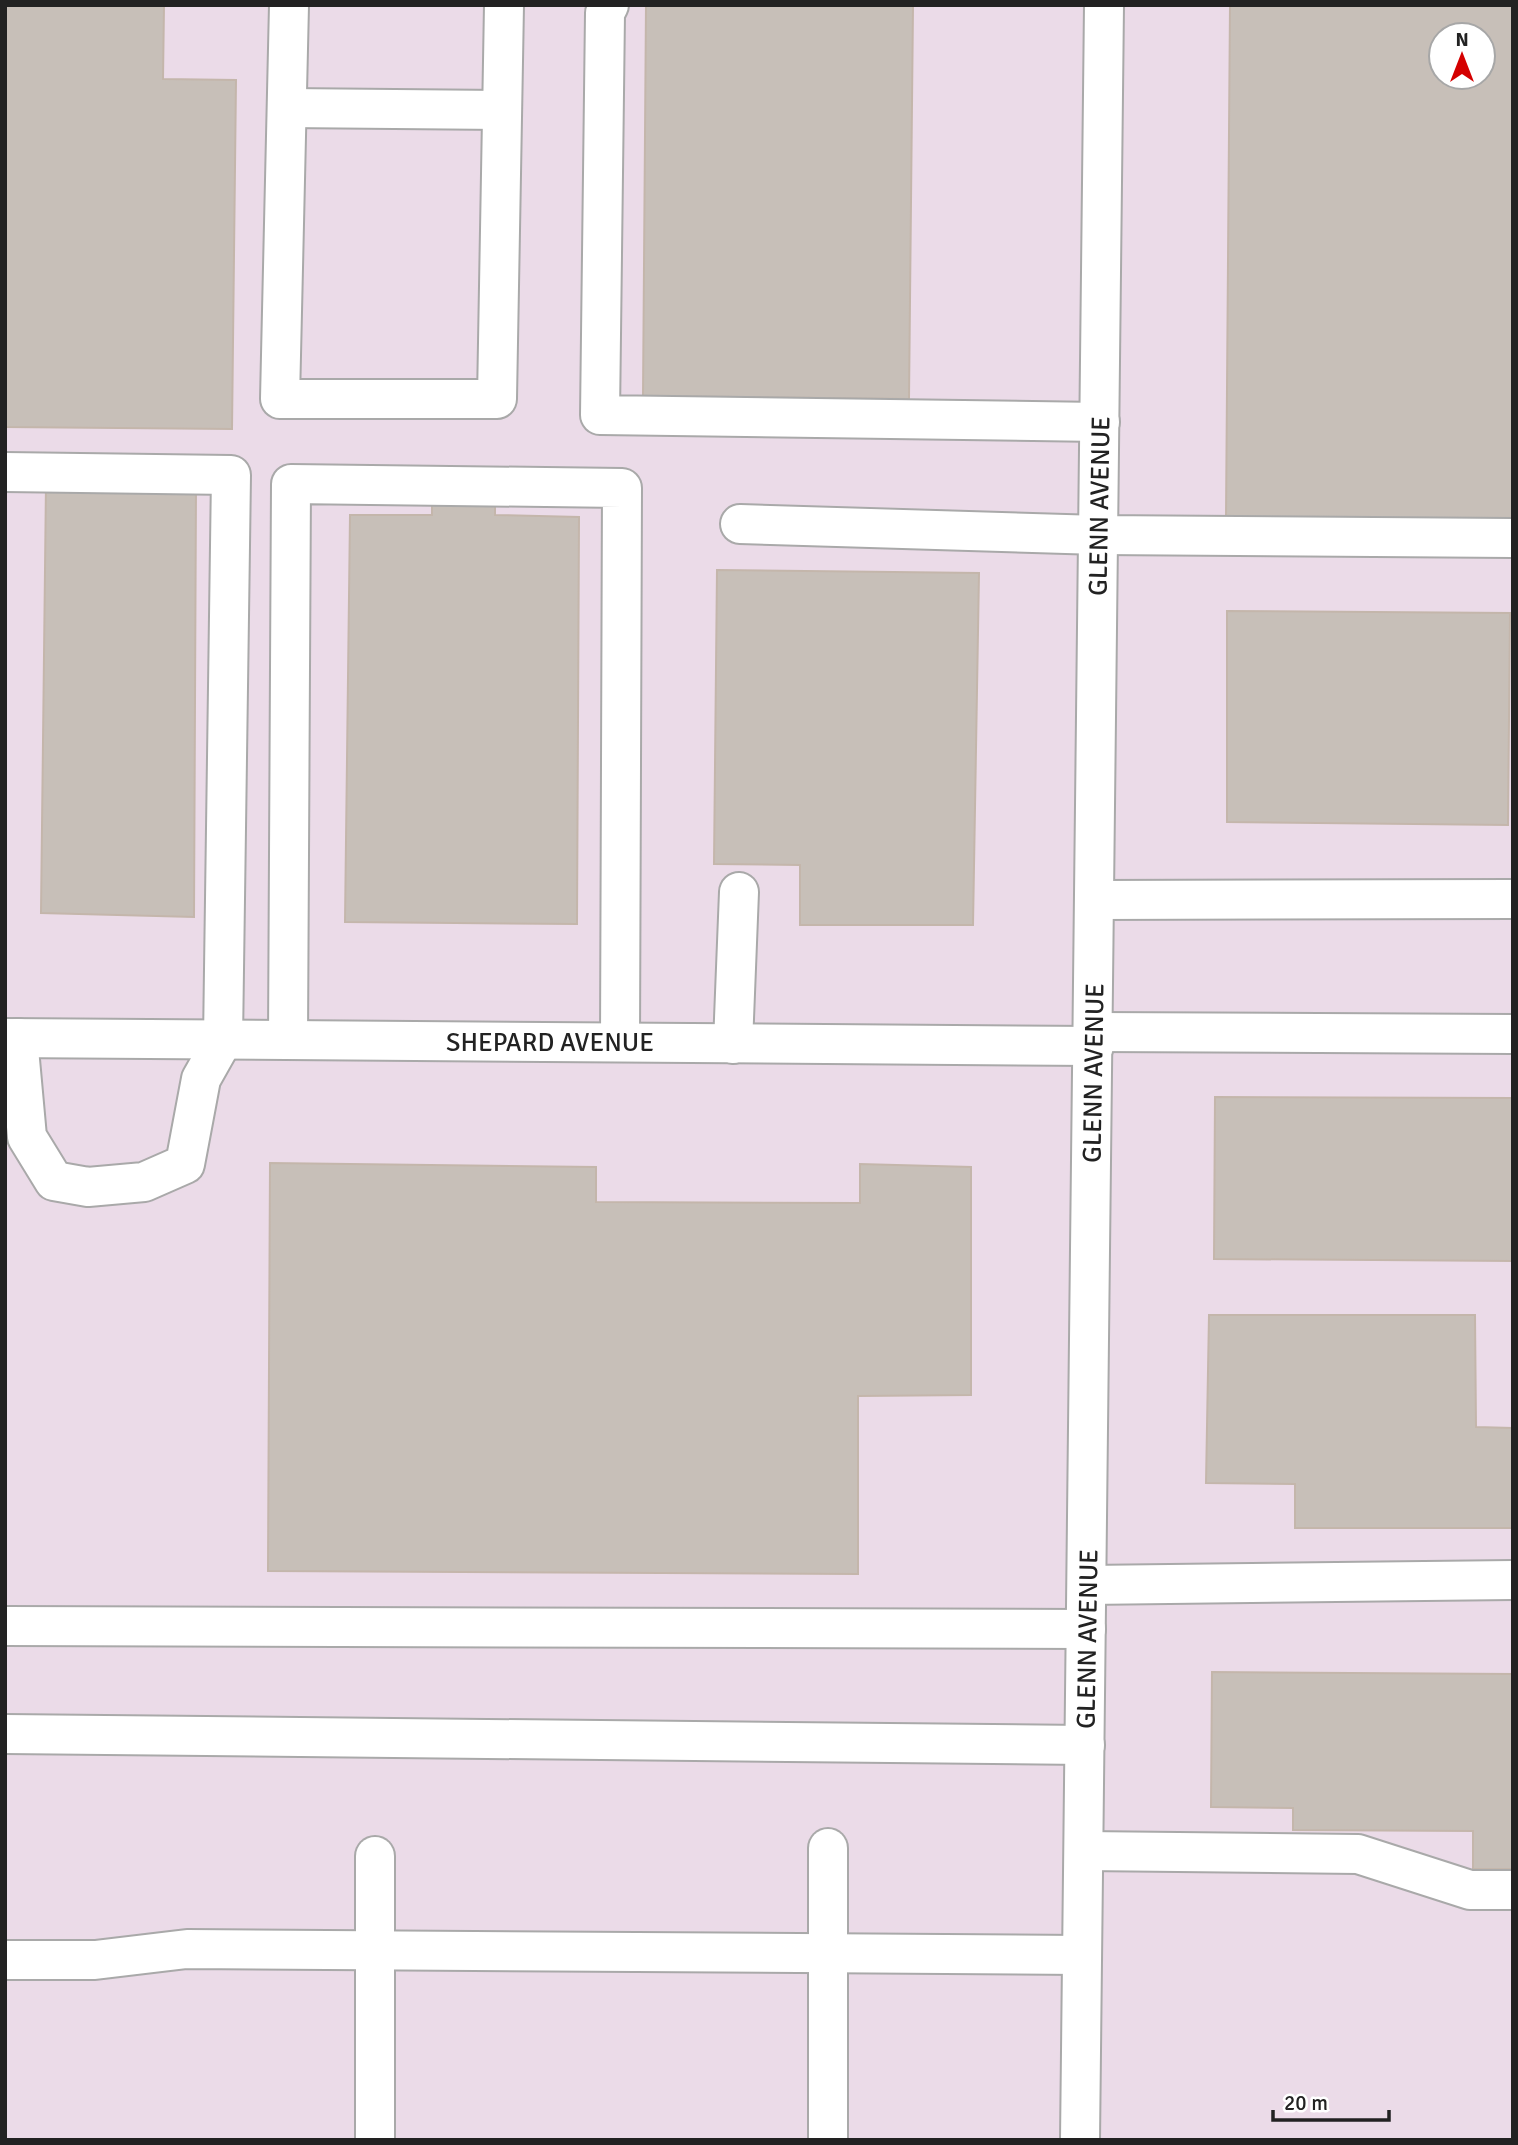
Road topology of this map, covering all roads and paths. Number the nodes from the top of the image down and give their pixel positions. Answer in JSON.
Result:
{"nodes":[{"id":1,"x":289,"y":5,"type":"edge"},
{"id":2,"x":504,"y":5,"type":"edge"},
{"id":3,"x":609,"y":5,"type":"edge"},
{"id":4,"x":1104,"y":5,"type":"edge"},
{"id":5,"x":287,"y":108,"type":"junction"},
{"id":6,"x":502,"y":110,"type":"junction"},
{"id":7,"x":1100,"y":422,"type":"junction"},
{"id":8,"x":5,"y":472,"type":"edge"},
{"id":9,"x":740,"y":524,"type":"dead end"},
{"id":10,"x":1099,"y":535,"type":"junction"},
{"id":11,"x":1513,"y":538,"type":"edge"},
{"id":12,"x":739,"y":892,"type":"dead end"},
{"id":13,"x":1513,"y":899,"type":"edge"},
{"id":14,"x":1095,"y":900,"type":"junction"},
{"id":15,"x":1513,"y":1034,"type":"edge"},
{"id":16,"x":12,"y":1038,"type":"edge"},
{"id":17,"x":1094,"y":1039,"type":"junction"},
{"id":18,"x":223,"y":1040,"type":"junction"},
{"id":19,"x":288,"y":1040,"type":"junction"},
{"id":20,"x":620,"y":1042,"type":"junction"},
{"id":21,"x":733,"y":1044,"type":"junction"},
{"id":22,"x":1513,"y":1580,"type":"edge"},
{"id":23,"x":1087,"y":1585,"type":"junction"},
{"id":24,"x":5,"y":1626,"type":"edge"},
{"id":25,"x":1086,"y":1629,"type":"junction"},
{"id":26,"x":5,"y":1734,"type":"edge"},
{"id":27,"x":1085,"y":1745,"type":"junction"},
{"id":28,"x":828,"y":1848,"type":"dead end"},
{"id":29,"x":1084,"y":1851,"type":"junction"},
{"id":30,"x":375,"y":1856,"type":"dead end"},
{"id":31,"x":1513,"y":1890,"type":"edge"},
{"id":32,"x":375,"y":1951,"type":"junction"},
{"id":33,"x":828,"y":1953,"type":"junction"},
{"id":34,"x":1082,"y":1955,"type":"junction"},
{"id":35,"x":5,"y":1960,"type":"edge"},
{"id":36,"x":375,"y":2140,"type":"edge"},
{"id":37,"x":828,"y":2140,"type":"edge"},
{"id":38,"x":1080,"y":2140,"type":"edge"}],
"edges":[{"from":1,"to":5,"type":"street"},
{"from":2,"to":6,"type":"street"},
{"from":3,"to":7,"type":"street"},
{"from":4,"to":7,"type":"street","name":"GLENN AVENUE"},
{"from":5,"to":6,"type":"street"},
{"from":5,"to":6,"type":"street"},
{"from":7,"to":10,"type":"street","name":"GLENN AVENUE"},
{"from":8,"to":18,"type":"street"},
{"from":9,"to":10,"type":"street"},
{"from":10,"to":11,"type":"street"},
{"from":10,"to":14,"type":"street","name":"GLENN AVENUE"},
{"from":12,"to":21,"type":"street"},
{"from":13,"to":14,"type":"street"},
{"from":14,"to":17,"type":"street","name":"GLENN AVENUE"},
{"from":15,"to":17,"type":"street","name":"SHEPARD AVENUE"},
{"from":16,"to":18,"type":"street","name":"SHEPARD AVENUE"},
{"from":16,"to":18,"type":"street"},
{"from":17,"to":21,"type":"street","name":"SHEPARD AVENUE"},
{"from":17,"to":23,"type":"street","name":"GLENN AVENUE"},
{"from":18,"to":19,"type":"street","name":"SHEPARD AVENUE"},
{"from":19,"to":20,"type":"street","name":"SHEPARD AVENUE"},
{"from":19,"to":20,"type":"street"},
{"from":20,"to":21,"type":"street","name":"SHEPARD AVENUE"},
{"from":22,"to":23,"type":"street"},
{"from":23,"to":25,"type":"street","name":"GLENN AVENUE"},
{"from":24,"to":25,"type":"street"},
{"from":25,"to":27,"type":"street","name":"GLENN AVENUE"},
{"from":26,"to":27,"type":"street"},
{"from":27,"to":29,"type":"street","name":"GLENN AVENUE"},
{"from":28,"to":33,"type":"street"},
{"from":29,"to":31,"type":"street"},
{"from":29,"to":34,"type":"street","name":"GLENN AVENUE"},
{"from":30,"to":32,"type":"street"},
{"from":32,"to":33,"type":"street"},
{"from":32,"to":35,"type":"street"},
{"from":32,"to":36,"type":"street"},
{"from":33,"to":34,"type":"street"},
{"from":33,"to":37,"type":"street"},
{"from":34,"to":38,"type":"street","name":"GLENN AVENUE"}]}
